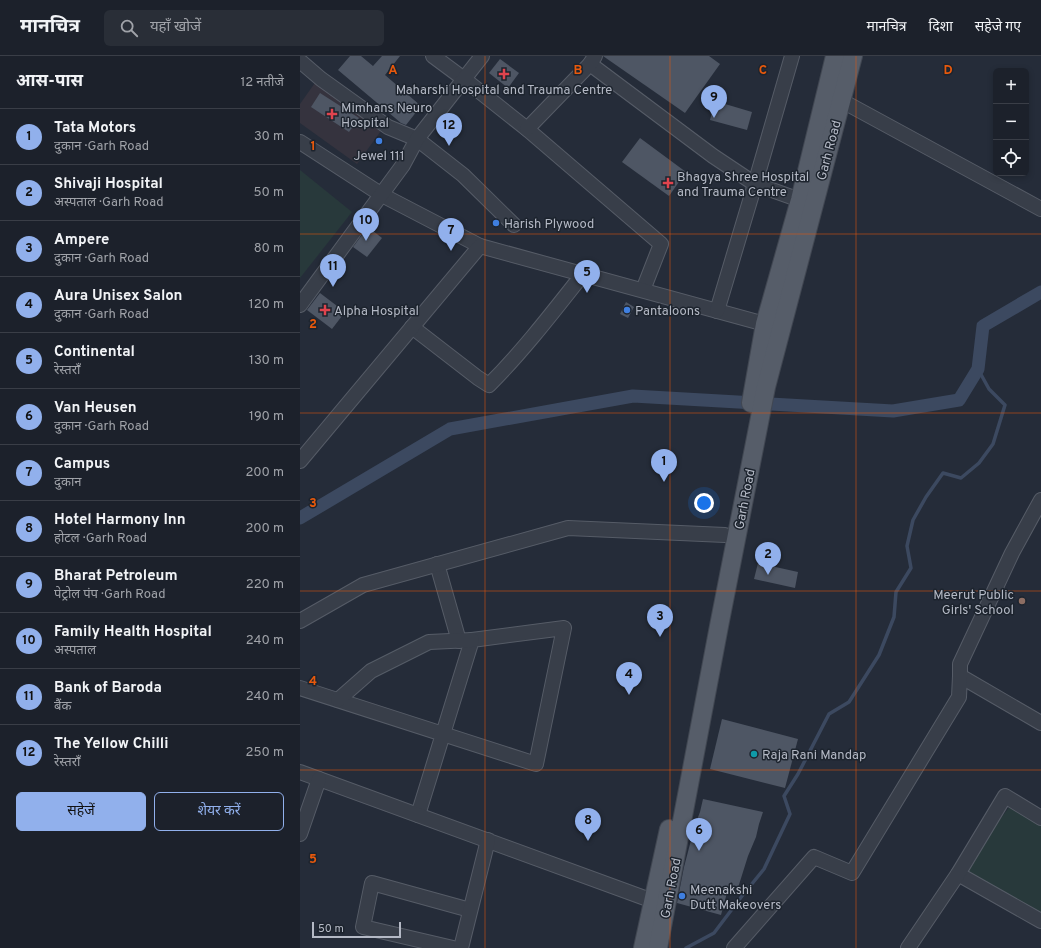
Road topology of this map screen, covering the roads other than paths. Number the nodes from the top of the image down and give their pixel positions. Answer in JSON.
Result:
{"nodes":[{"id":1,"x":433,"y":56,"type":"edge"},
{"id":2,"x":482,"y":56,"type":"edge"},
{"id":3,"x":792,"y":56,"type":"edge"},
{"id":4,"x":835,"y":56,"type":"edge"},
{"id":5,"x":853,"y":56,"type":"edge"},
{"id":6,"x":592,"y":60,"type":"edge"},
{"id":7,"x":300,"y":61,"type":"edge"},
{"id":8,"x":464,"y":79,"type":"junction"},
{"id":9,"x":826,"y":92,"type":"junction"},
{"id":10,"x":841,"y":102,"type":"junction"},
{"id":11,"x":527,"y":129,"type":"junction"},
{"id":12,"x":417,"y":139,"type":"junction"},
{"id":13,"x":300,"y":142,"type":"edge"},
{"id":14,"x":755,"y":184,"type":"junction"},
{"id":15,"x":382,"y":195,"type":"junction"},
{"id":16,"x":800,"y":200,"type":"junction"},
{"id":17,"x":1041,"y":209,"type":"edge"},
{"id":18,"x":514,"y":225,"type":"dead end"},
{"id":19,"x":480,"y":246,"type":"junction"},
{"id":20,"x":583,"y":274,"type":"junction"},
{"id":21,"x":642,"y":290,"type":"junction"},
{"id":22,"x":300,"y":305,"type":"edge"},
{"id":23,"x":717,"y":311,"type":"junction"},
{"id":24,"x":774,"y":326,"type":"junction"},
{"id":25,"x":412,"y":327,"type":"junction"},
{"id":26,"x":751,"y":433,"type":"junction"},
{"id":27,"x":300,"y":461,"type":"edge"},
{"id":28,"x":1041,"y":500,"type":"edge"},
{"id":29,"x":726,"y":535,"type":"junction"},
{"id":30,"x":437,"y":564,"type":"junction"},
{"id":31,"x":300,"y":621,"type":"edge"},
{"id":32,"x":714,"y":626,"type":"junction"},
{"id":33,"x":466,"y":640,"type":"junction"},
{"id":34,"x":960,"y":676,"type":"junction"},
{"id":35,"x":300,"y":688,"type":"edge"},
{"id":36,"x":338,"y":700,"type":"junction"},
{"id":37,"x":1041,"y":723,"type":"edge"},
{"id":38,"x":443,"y":734,"type":"junction"},
{"id":39,"x":300,"y":772,"type":"edge"},
{"id":40,"x":319,"y":779,"type":"junction"},
{"id":41,"x":418,"y":815,"type":"junction"},
{"id":42,"x":1041,"y":818,"type":"edge"},
{"id":43,"x":300,"y":834,"type":"edge"},
{"id":44,"x":488,"y":840,"type":"junction"},
{"id":45,"x":958,"y":874,"type":"junction"},
{"id":46,"x":660,"y":903,"type":"junction"},
{"id":47,"x":470,"y":910,"type":"junction"},
{"id":48,"x":1041,"y":921,"type":"edge"},
{"id":49,"x":651,"y":946,"type":"edge"},
{"id":50,"x":453,"y":948,"type":"edge"},
{"id":51,"x":461,"y":948,"type":"edge"},
{"id":52,"x":734,"y":948,"type":"edge"},
{"id":53,"x":908,"y":948,"type":"edge"}],
"edges":[{"from":1,"to":8,"type":"street"},
{"from":2,"to":8,"type":"street"},
{"from":3,"to":14,"type":"street"},
{"from":4,"to":9,"type":"main road","name":"Garh Road"},
{"from":5,"to":10,"type":"main road","name":"Garh Road"},
{"from":6,"to":11,"type":"street"},
{"from":6,"to":14,"type":"street"},
{"from":7,"to":12,"type":"street"},
{"from":8,"to":11,"type":"street"},
{"from":8,"to":12,"type":"street"},
{"from":9,"to":10,"type":"street"},
{"from":9,"to":16,"type":"main road","name":"Garh Road"},
{"from":10,"to":17,"type":"street"},
{"from":10,"to":24,"type":"main road","name":"Garh Road"},
{"from":11,"to":21,"type":"street"},
{"from":12,"to":15,"type":"street"},
{"from":12,"to":18,"type":"street"},
{"from":13,"to":15,"type":"street"},
{"from":14,"to":16,"type":"street"},
{"from":14,"to":23,"type":"street"},
{"from":15,"to":19,"type":"street"},
{"from":15,"to":22,"type":"street"},
{"from":16,"to":24,"type":"main road","name":"Garh Road"},
{"from":19,"to":20,"type":"street"},
{"from":19,"to":25,"type":"street"},
{"from":20,"to":21,"type":"street"},
{"from":20,"to":25,"type":"street"},
{"from":21,"to":23,"type":"street"},
{"from":23,"to":24,"type":"street"},
{"from":24,"to":26,"type":"main road","name":"Garh Road"},
{"from":25,"to":27,"type":"street"},
{"from":26,"to":29,"type":"main road","name":"Garh Road"},
{"from":26,"to":32,"type":"main road","name":"Garh Road"},
{"from":28,"to":34,"type":"street"},
{"from":29,"to":30,"type":"street"},
{"from":29,"to":32,"type":"main road","name":"Garh Road"},
{"from":30,"to":31,"type":"street"},
{"from":30,"to":33,"type":"street"},
{"from":32,"to":46,"type":"main road","name":"Garh Road"},
{"from":33,"to":36,"type":"street"},
{"from":33,"to":38,"type":"street"},
{"from":33,"to":38,"type":"street"},
{"from":34,"to":37,"type":"street"},
{"from":34,"to":52,"type":"street"},
{"from":35,"to":36,"type":"street"},
{"from":36,"to":38,"type":"street"},
{"from":38,"to":41,"type":"street"},
{"from":39,"to":40,"type":"street"},
{"from":40,"to":41,"type":"street"},
{"from":40,"to":43,"type":"street"},
{"from":41,"to":44,"type":"street"},
{"from":42,"to":45,"type":"street"},
{"from":44,"to":46,"type":"street"},
{"from":44,"to":47,"type":"street"},
{"from":45,"to":48,"type":"street"},
{"from":45,"to":53,"type":"street"},
{"from":46,"to":49,"type":"main road","name":"Garh Road"},
{"from":47,"to":50,"type":"street"},
{"from":47,"to":51,"type":"street"}]}
